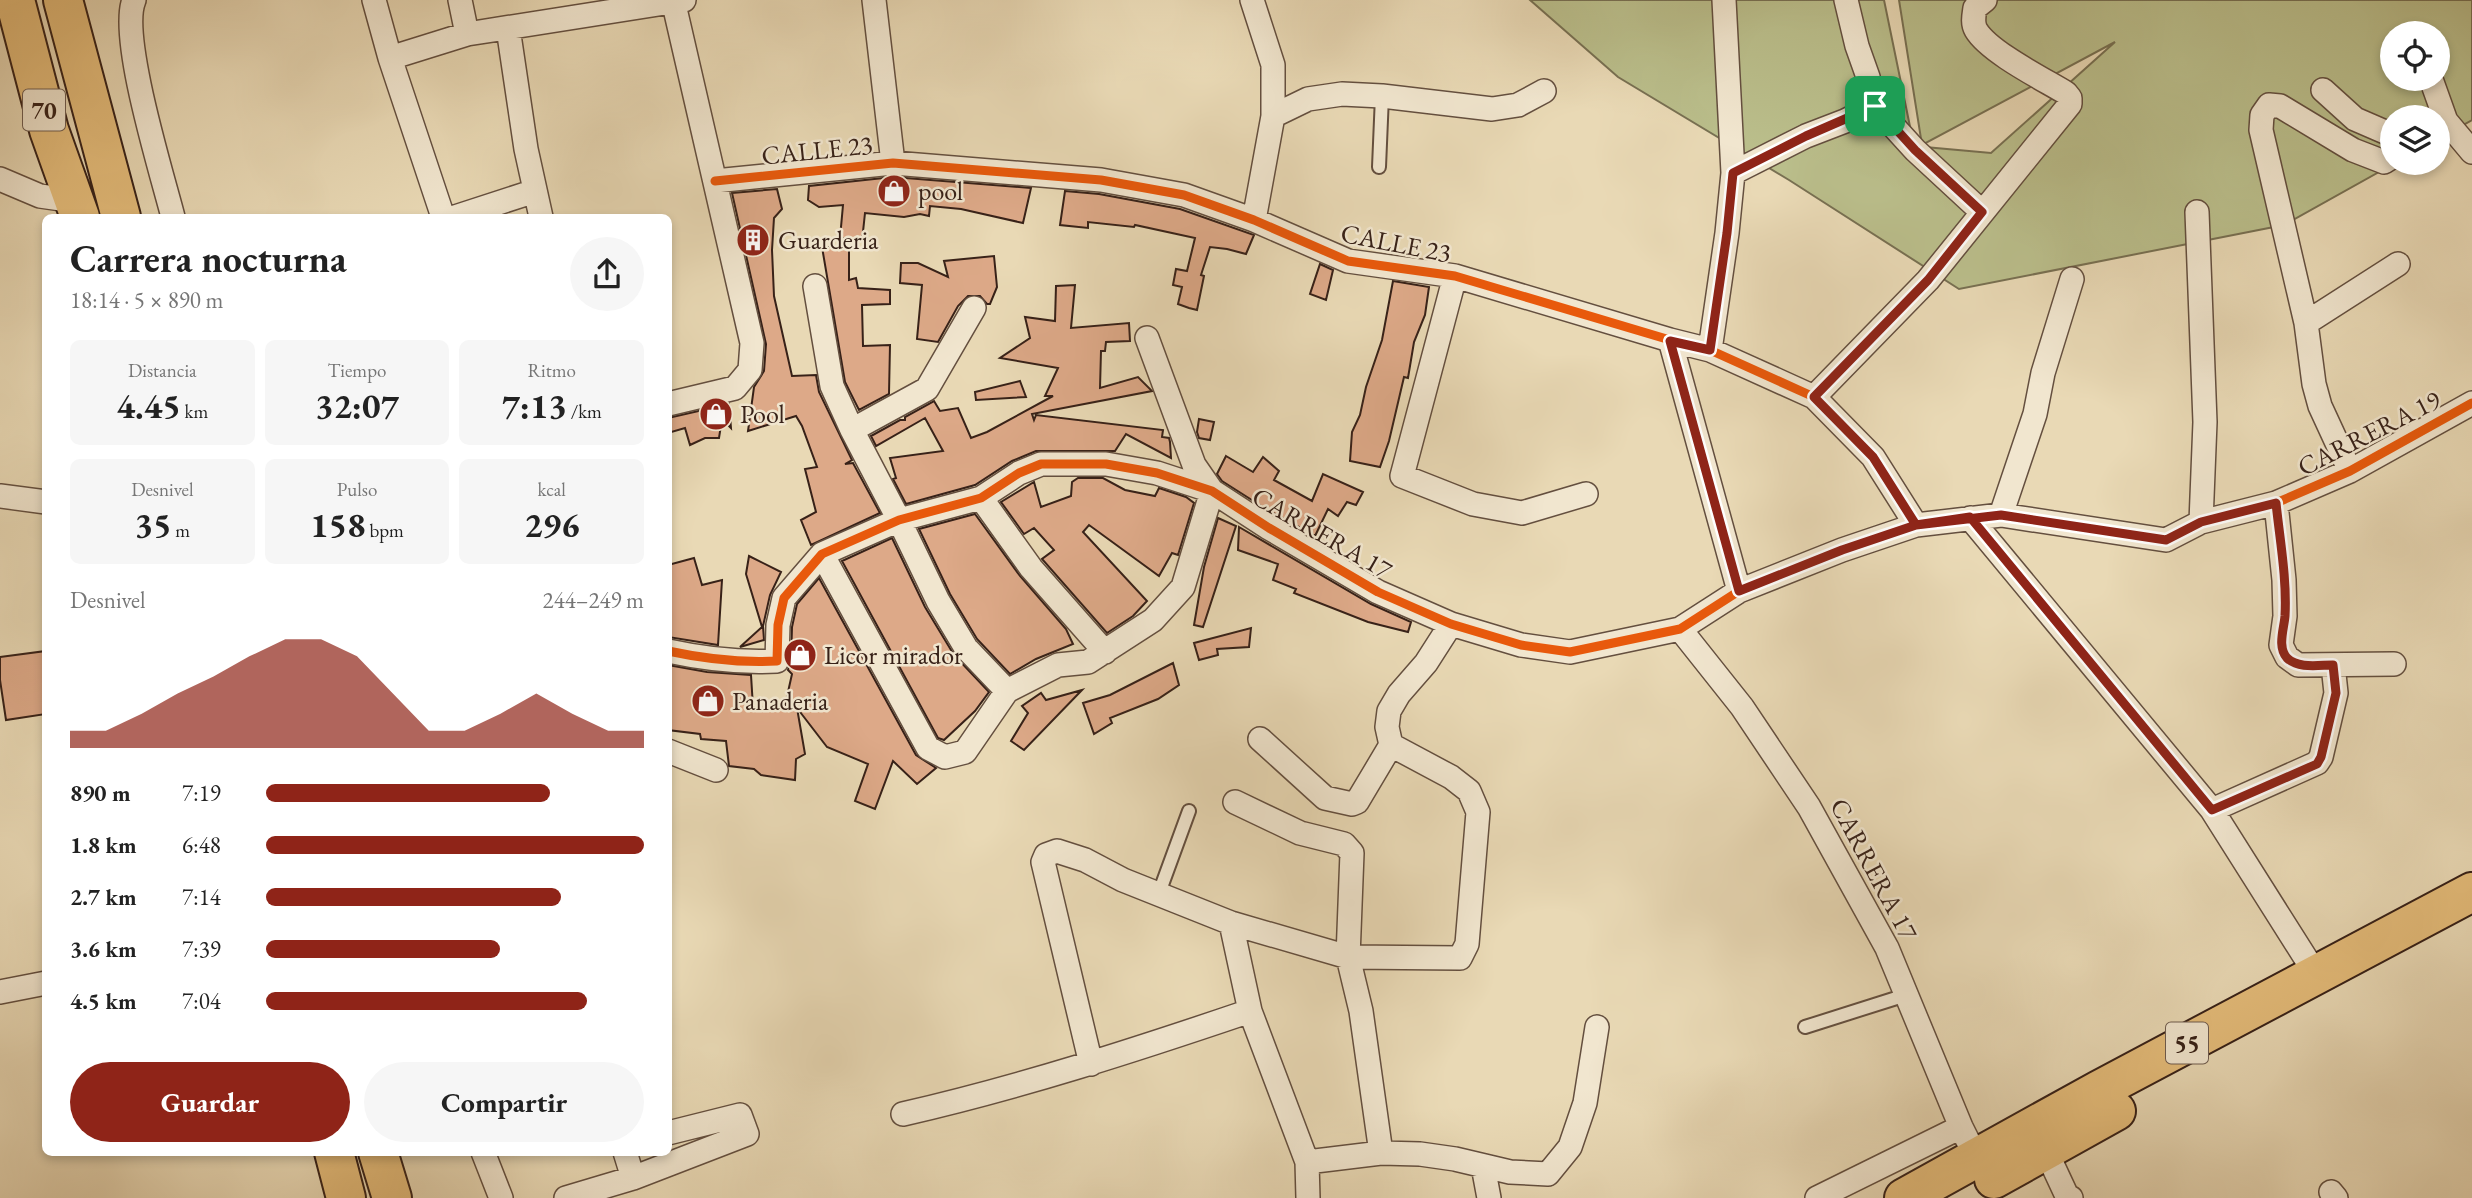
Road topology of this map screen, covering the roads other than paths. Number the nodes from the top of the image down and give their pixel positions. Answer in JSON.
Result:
{"nodes":[{"id":1,"x":16,"y":0,"type":"edge"},
{"id":2,"x":63,"y":0,"type":"edge"},
{"id":3,"x":134,"y":0,"type":"edge"},
{"id":4,"x":374,"y":0,"type":"edge"},
{"id":5,"x":460,"y":0,"type":"edge"},
{"id":6,"x":874,"y":0,"type":"edge"},
{"id":7,"x":1252,"y":0,"type":"edge"},
{"id":8,"x":1724,"y":0,"type":"edge"},
{"id":9,"x":1846,"y":0,"type":"edge"},
{"id":10,"x":1985,"y":0,"type":"edge"},
{"id":11,"x":677,"y":1,"type":"edge"},
{"id":12,"x":508,"y":28,"type":"junction"},
{"id":13,"x":467,"y":34,"type":"junction"},
{"id":14,"x":390,"y":58,"type":"junction"},
{"id":15,"x":2323,"y":90,"type":"dead end"},
{"id":16,"x":1544,"y":91,"type":"dead end"},
{"id":17,"x":1382,"y":96,"type":"junction"},
{"id":18,"x":1875,"y":106,"type":"junction"},
{"id":19,"x":1273,"y":116,"type":"junction"},
{"id":20,"x":2380,"y":130,"type":"edge"},
{"id":21,"x":2450,"y":131,"type":"edge"},
{"id":22,"x":2472,"y":152,"type":"edge"},
{"id":23,"x":2380,"y":160,"type":"edge"},
{"id":24,"x":893,"y":163,"type":"junction"},
{"id":25,"x":1379,"y":167,"type":"dead end"},
{"id":26,"x":1733,"y":173,"type":"junction"},
{"id":27,"x":0,"y":179,"type":"edge"},
{"id":28,"x":715,"y":181,"type":"junction"},
{"id":29,"x":535,"y":191,"type":"junction"},
{"id":30,"x":77,"y":209,"type":"edge"},
{"id":31,"x":1982,"y":212,"type":"junction"},
{"id":32,"x":2197,"y":212,"type":"dead end"},
{"id":33,"x":120,"y":214,"type":"edge"},
{"id":34,"x":172,"y":214,"type":"edge"},
{"id":35,"x":442,"y":214,"type":"edge"},
{"id":36,"x":464,"y":214,"type":"edge"},
{"id":37,"x":540,"y":214,"type":"edge"},
{"id":38,"x":1254,"y":220,"type":"junction"},
{"id":39,"x":2398,"y":264,"type":"dead end"},
{"id":40,"x":1455,"y":276,"type":"junction"},
{"id":41,"x":2072,"y":279,"type":"dead end"},
{"id":42,"x":815,"y":286,"type":"dead end"},
{"id":43,"x":974,"y":308,"type":"dead end"},
{"id":44,"x":2306,"y":323,"type":"junction"},
{"id":45,"x":1147,"y":338,"type":"dead end"},
{"id":46,"x":1670,"y":341,"type":"junction"},
{"id":47,"x":1710,"y":350,"type":"junction"},
{"id":48,"x":1814,"y":397,"type":"junction"},
{"id":49,"x":672,"y":403,"type":"edge"},
{"id":50,"x":2472,"y":403,"type":"edge"},
{"id":51,"x":852,"y":430,"type":"junction"},
{"id":52,"x":2350,"y":471,"type":"junction"},
{"id":53,"x":1212,"y":492,"type":"junction"},
{"id":54,"x":1586,"y":494,"type":"dead end"},
{"id":55,"x":0,"y":496,"type":"edge"},
{"id":56,"x":981,"y":498,"type":"junction"},
{"id":57,"x":42,"y":501,"type":"edge"},
{"id":58,"x":2276,"y":503,"type":"junction"},
{"id":59,"x":2001,"y":515,"type":"junction"},
{"id":60,"x":1970,"y":517,"type":"junction"},
{"id":61,"x":899,"y":520,"type":"junction"},
{"id":62,"x":2201,"y":522,"type":"junction"},
{"id":63,"x":1916,"y":525,"type":"junction"},
{"id":64,"x":822,"y":554,"type":"junction"},
{"id":65,"x":1739,"y":591,"type":"junction"},
{"id":66,"x":1451,"y":624,"type":"junction"},
{"id":67,"x":1680,"y":629,"type":"junction"},
{"id":68,"x":672,"y":652,"type":"edge"},
{"id":69,"x":1105,"y":652,"type":"junction"},
{"id":70,"x":2394,"y":664,"type":"dead end"},
{"id":71,"x":2333,"y":665,"type":"junction"},
{"id":72,"x":1007,"y":691,"type":"junction"},
{"id":73,"x":1260,"y":739,"type":"dead end"},
{"id":74,"x":1391,"y":745,"type":"junction"},
{"id":75,"x":672,"y":753,"type":"edge"},
{"id":76,"x":716,"y":770,"type":"dead end"},
{"id":77,"x":1235,"y":802,"type":"dead end"},
{"id":78,"x":2212,"y":810,"type":"junction"},
{"id":79,"x":1189,"y":811,"type":"dead end"},
{"id":80,"x":2472,"y":892,"type":"edge"},
{"id":81,"x":1159,"y":893,"type":"junction"},
{"id":82,"x":2472,"y":921,"type":"edge"},
{"id":83,"x":1231,"y":923,"type":"junction"},
{"id":84,"x":1348,"y":957,"type":"junction"},
{"id":85,"x":2317,"y":976,"type":"junction"},
{"id":86,"x":42,"y":984,"type":"edge"},
{"id":87,"x":0,"y":992,"type":"edge"},
{"id":88,"x":1906,"y":995,"type":"junction"},
{"id":89,"x":1250,"y":1011,"type":"junction"},
{"id":90,"x":1597,"y":1027,"type":"dead end"},
{"id":91,"x":1805,"y":1027,"type":"dead end"},
{"id":92,"x":1091,"y":1064,"type":"junction"},
{"id":93,"x":903,"y":1114,"type":"dead end"},
{"id":94,"x":672,"y":1132,"type":"edge"},
{"id":95,"x":1969,"y":1143,"type":"junction"},
{"id":96,"x":2046,"y":1151,"type":"junction"},
{"id":97,"x":1381,"y":1153,"type":"junction"},
{"id":98,"x":335,"y":1156,"type":"edge"},
{"id":99,"x":485,"y":1156,"type":"edge"},
{"id":100,"x":626,"y":1156,"type":"edge"},
{"id":101,"x":1307,"y":1162,"type":"junction"},
{"id":102,"x":1483,"y":1166,"type":"junction"},
{"id":103,"x":633,"y":1178,"type":"junction"},
{"id":104,"x":2068,"y":1197,"type":"edge"},
{"id":105,"x":346,"y":1198,"type":"edge"},
{"id":106,"x":501,"y":1198,"type":"edge"},
{"id":107,"x":566,"y":1198,"type":"edge"},
{"id":108,"x":1308,"y":1198,"type":"edge"},
{"id":109,"x":1489,"y":1198,"type":"edge"},
{"id":110,"x":1817,"y":1198,"type":"edge"},
{"id":111,"x":1904,"y":1198,"type":"edge"},
{"id":112,"x":1958,"y":1198,"type":"edge"}],
"edges":[{"from":1,"to":30,"type":"highway","number":"70"},
{"from":2,"to":33,"type":"highway","number":"70"},
{"from":3,"to":34,"type":"street"},
{"from":4,"to":14,"type":"street"},
{"from":5,"to":13,"type":"street"},
{"from":6,"to":24,"type":"street"},
{"from":7,"to":19,"type":"street"},
{"from":8,"to":26,"type":"street"},
{"from":9,"to":18,"type":"street"},
{"from":10,"to":31,"type":"street"},
{"from":11,"to":12,"type":"street"},
{"from":11,"to":28,"type":"street"},
{"from":12,"to":13,"type":"street"},
{"from":12,"to":29,"type":"street"},
{"from":13,"to":14,"type":"street"},
{"from":14,"to":35,"type":"street"},
{"from":15,"to":20,"type":"street"},
{"from":16,"to":17,"type":"street"},
{"from":17,"to":19,"type":"street"},
{"from":17,"to":25,"type":"lane"},
{"from":18,"to":26,"type":"street"},
{"from":18,"to":31,"type":"street"},
{"from":19,"to":38,"type":"street"},
{"from":21,"to":22,"type":"street"},
{"from":23,"to":44,"type":"street"},
{"from":24,"to":28,"type":"street","name":"CALLE 23"},
{"from":24,"to":38,"type":"street","name":"CALLE 23"},
{"from":26,"to":47,"type":"street"},
{"from":27,"to":30,"type":"street"},
{"from":28,"to":49,"type":"street"},
{"from":29,"to":36,"type":"street"},
{"from":29,"to":37,"type":"street"},
{"from":31,"to":48,"type":"street"},
{"from":32,"to":62,"type":"street"},
{"from":38,"to":40,"type":"street","name":"CALLE 23"},
{"from":39,"to":44,"type":"street"},
{"from":40,"to":46,"type":"street","name":"CALLE 23"},
{"from":40,"to":54,"type":"street"},
{"from":41,"to":59,"type":"street"},
{"from":42,"to":51,"type":"street"},
{"from":43,"to":51,"type":"street"},
{"from":44,"to":52,"type":"street"},
{"from":45,"to":53,"type":"street"},
{"from":46,"to":47,"type":"street","name":"CALLE 23"},
{"from":46,"to":65,"type":"street"},
{"from":47,"to":48,"type":"street","name":"CALLE 23"},
{"from":48,"to":63,"type":"street","name":"CALLE 23"},
{"from":50,"to":52,"type":"street","name":"CARRERA 19"},
{"from":51,"to":61,"type":"street"},
{"from":52,"to":58,"type":"street","name":"CARRERA 19"},
{"from":53,"to":56,"type":"street","name":"CARRERA 17"},
{"from":53,"to":66,"type":"street","name":"CARRERA 17"},
{"from":53,"to":69,"type":"street"},
{"from":55,"to":57,"type":"street"},
{"from":56,"to":61,"type":"street","name":"CARRERA 17"},
{"from":56,"to":69,"type":"street"},
{"from":58,"to":62,"type":"street","name":"CARRERA 19"},
{"from":58,"to":71,"type":"street"},
{"from":59,"to":60,"type":"street","name":"CARRERA 19"},
{"from":59,"to":62,"type":"street","name":"CARRERA 19"},
{"from":60,"to":63,"type":"street","name":"CARRERA 19"},
{"from":60,"to":78,"type":"street"},
{"from":61,"to":64,"type":"street","name":"CARRERA 17"},
{"from":61,"to":72,"type":"street"},
{"from":63,"to":65,"type":"street","name":"CARRERA 17"},
{"from":64,"to":68,"type":"street","name":"CARRERA 17"},
{"from":64,"to":72,"type":"street"},
{"from":65,"to":67,"type":"street","name":"CARRERA 17"},
{"from":66,"to":67,"type":"street","name":"CARRERA 17"},
{"from":66,"to":74,"type":"street"},
{"from":67,"to":88,"type":"street","name":"CARRERA 17"},
{"from":69,"to":72,"type":"street"},
{"from":70,"to":71,"type":"street"},
{"from":71,"to":78,"type":"street"},
{"from":73,"to":74,"type":"street"},
{"from":74,"to":84,"type":"street"},
{"from":75,"to":76,"type":"street"},
{"from":77,"to":84,"type":"street"},
{"from":78,"to":85,"type":"street"},
{"from":79,"to":81,"type":"lane"},
{"from":80,"to":85,"type":"highway","number":"55"},
{"from":81,"to":83,"type":"street"},
{"from":81,"to":92,"type":"street"},
{"from":82,"to":96,"type":"highway","number":"55"},
{"from":83,"to":84,"type":"street"},
{"from":83,"to":89,"type":"street"},
{"from":84,"to":97,"type":"street"},
{"from":85,"to":95,"type":"highway","number":"55"},
{"from":86,"to":87,"type":"street"},
{"from":88,"to":91,"type":"lane"},
{"from":88,"to":95,"type":"street","name":"CARRERA 17"},
{"from":89,"to":92,"type":"street"},
{"from":89,"to":101,"type":"street"},
{"from":90,"to":102,"type":"street"},
{"from":92,"to":93,"type":"street"},
{"from":94,"to":103,"type":"street"},
{"from":95,"to":110,"type":"street"},
{"from":95,"to":111,"type":"highway","number":"55"},
{"from":96,"to":104,"type":"street"},
{"from":96,"to":112,"type":"highway","number":"55"},
{"from":97,"to":101,"type":"street"},
{"from":97,"to":102,"type":"street"},
{"from":98,"to":105,"type":"highway"},
{"from":99,"to":106,"type":"street"},
{"from":100,"to":103,"type":"street"},
{"from":101,"to":108,"type":"street"},
{"from":102,"to":109,"type":"street"},
{"from":103,"to":107,"type":"street"}]}
